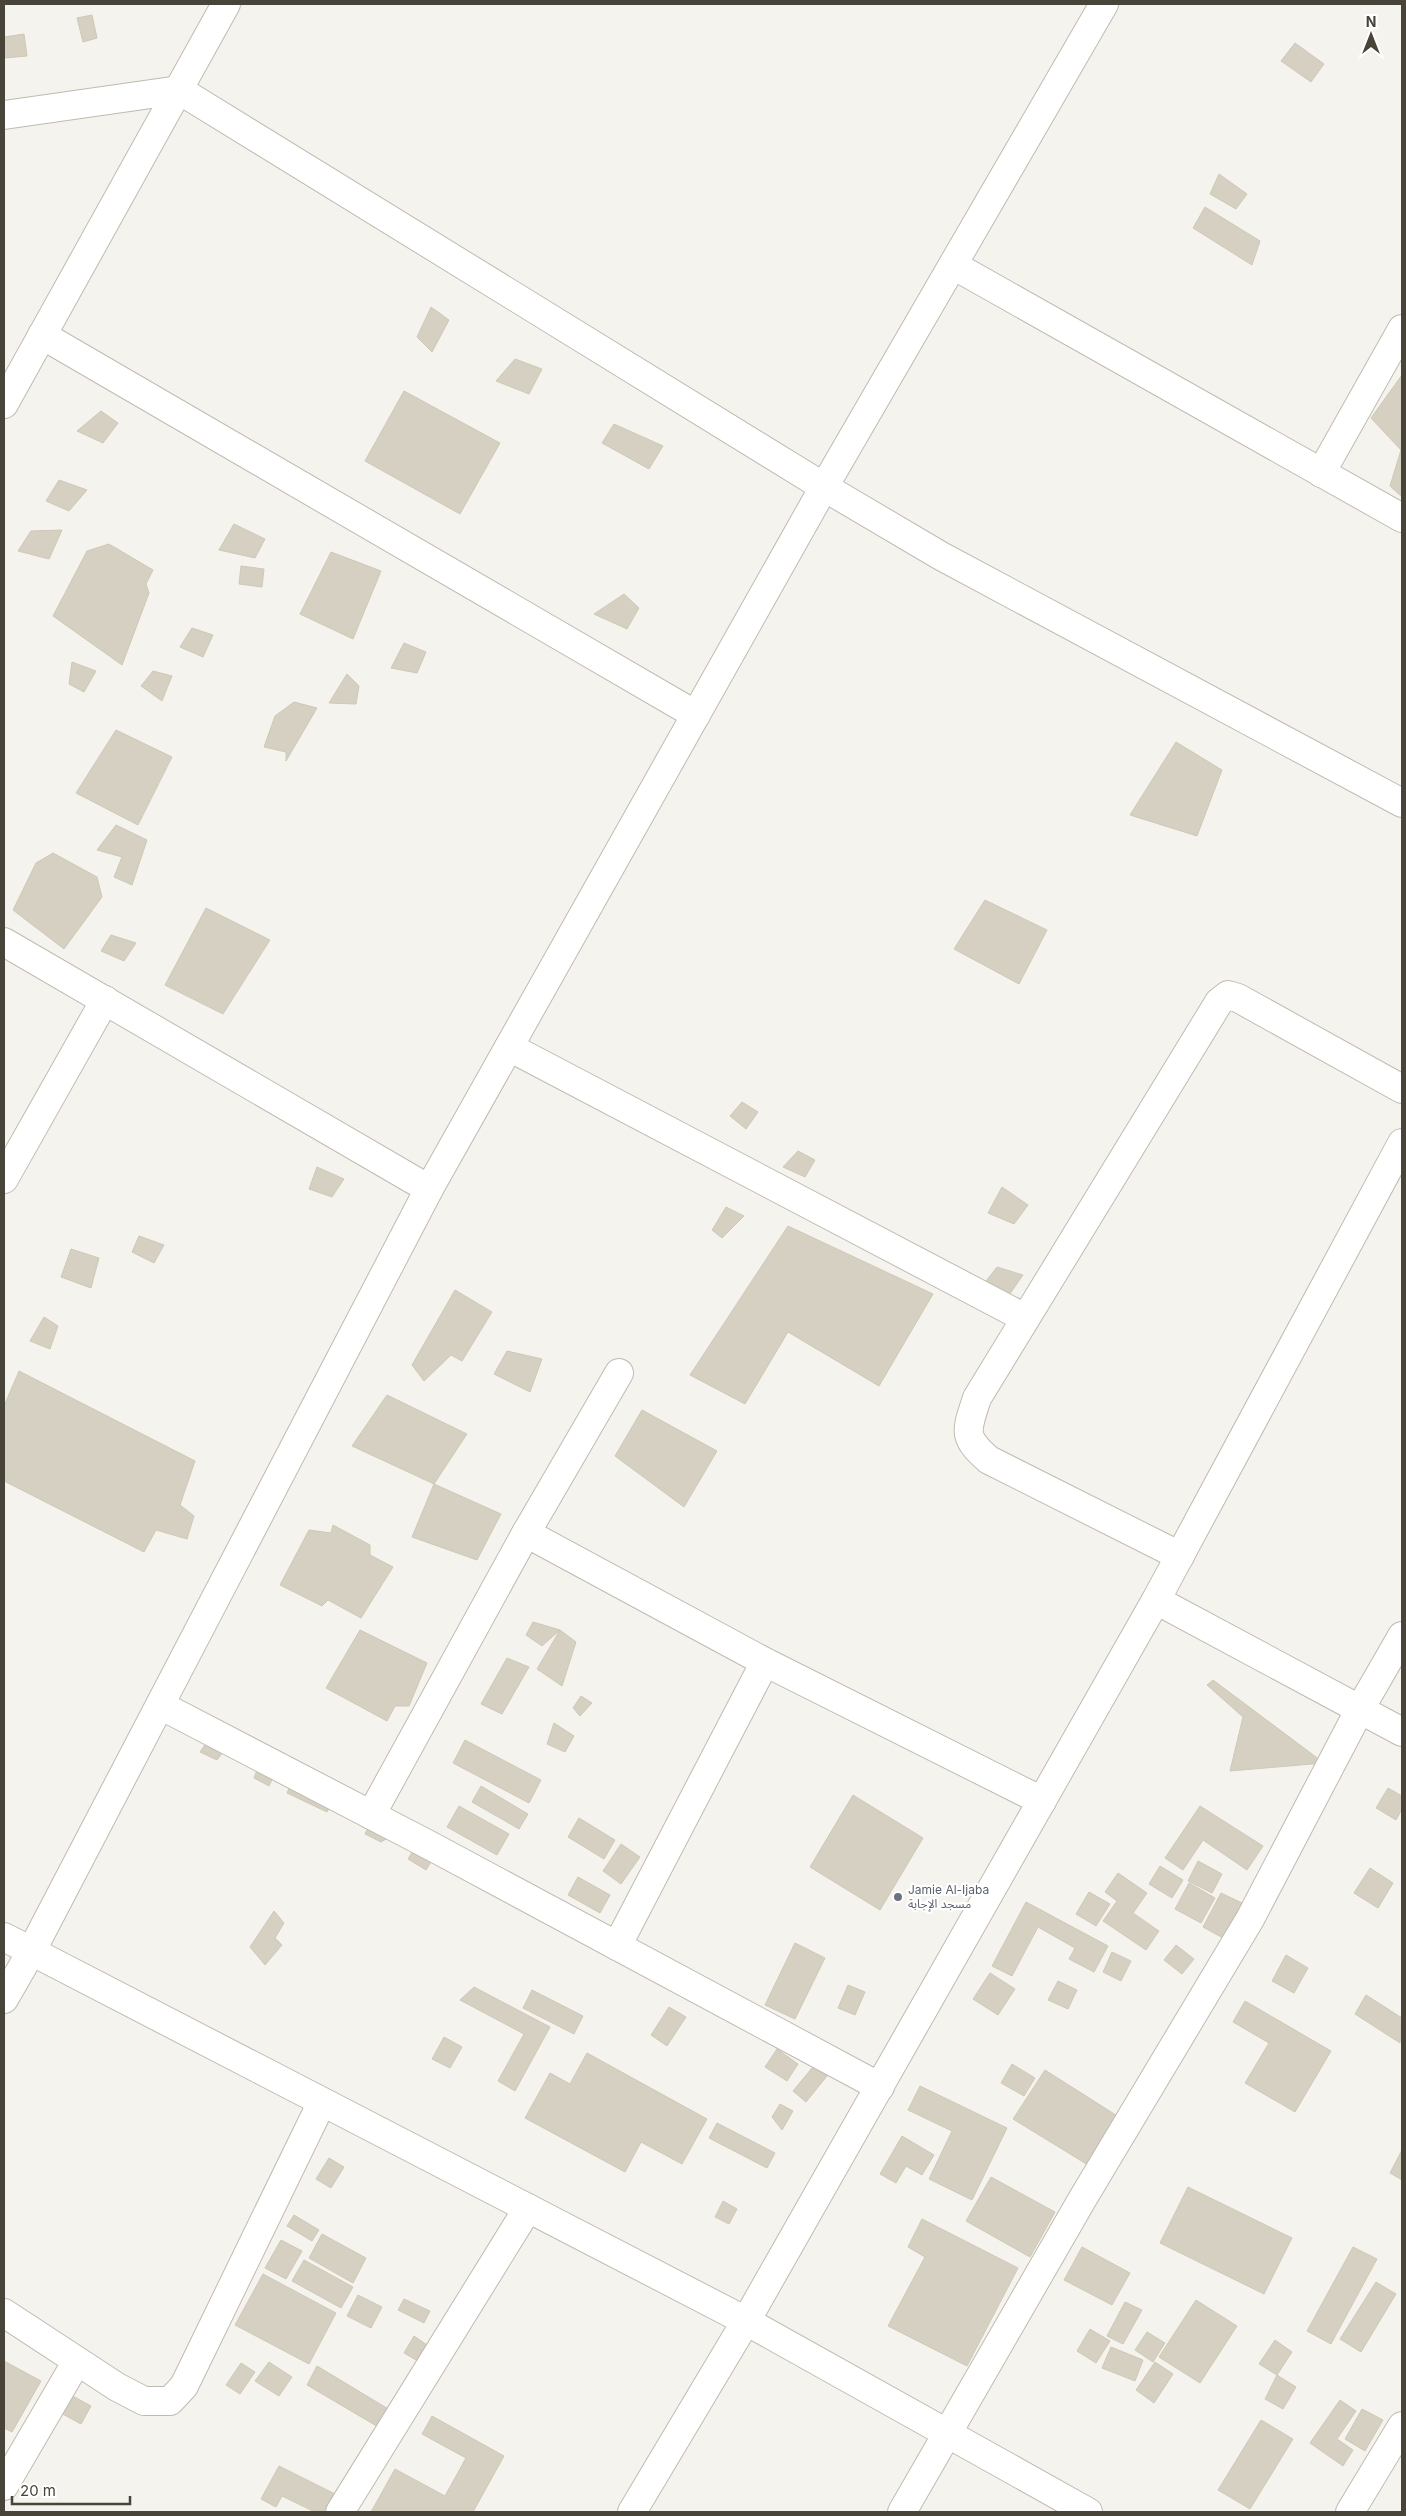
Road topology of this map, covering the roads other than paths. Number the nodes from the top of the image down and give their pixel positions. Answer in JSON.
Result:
{"nodes":[{"id":1,"x":226,"y":4,"type":"edge"},
{"id":2,"x":1104,"y":4,"type":"edge"},
{"id":3,"x":179,"y":90,"type":"junction"},
{"id":4,"x":4,"y":115,"type":"edge"},
{"id":5,"x":953,"y":265,"type":"junction"},
{"id":6,"x":1402,"y":329,"type":"edge"},
{"id":7,"x":42,"y":335,"type":"junction"},
{"id":8,"x":4,"y":404,"type":"edge"},
{"id":9,"x":1321,"y":473,"type":"junction"},
{"id":10,"x":824,"y":487,"type":"junction"},
{"id":11,"x":1402,"y":518,"type":"edge"},
{"id":12,"x":696,"y":715,"type":"junction"},
{"id":13,"x":1402,"y":803,"type":"edge"},
{"id":14,"x":4,"y":942,"type":"edge"},
{"id":15,"x":105,"y":1000,"type":"junction"},
{"id":16,"x":508,"y":1047,"type":"junction"},
{"id":17,"x":1402,"y":1089,"type":"edge"},
{"id":18,"x":1402,"y":1143,"type":"edge"},
{"id":19,"x":4,"y":1179,"type":"edge"},
{"id":20,"x":429,"y":1189,"type":"junction"},
{"id":21,"x":1025,"y":1318,"type":"junction"},
{"id":22,"x":618,"y":1373,"type":"dead end"},
{"id":23,"x":526,"y":1533,"type":"junction"},
{"id":24,"x":1180,"y":1556,"type":"junction"},
{"id":25,"x":1156,"y":1600,"type":"junction"},
{"id":26,"x":1402,"y":1636,"type":"edge"},
{"id":27,"x":765,"y":1662,"type":"junction"},
{"id":28,"x":160,"y":1705,"type":"junction"},
{"id":29,"x":1360,"y":1709,"type":"junction"},
{"id":30,"x":1402,"y":1732,"type":"edge"},
{"id":31,"x":1042,"y":1801,"type":"junction"},
{"id":32,"x":371,"y":1815,"type":"junction"},
{"id":33,"x":4,"y":1937,"type":"edge"},
{"id":34,"x":617,"y":1946,"type":"junction"},
{"id":35,"x":31,"y":1952,"type":"junction"},
{"id":36,"x":4,"y":1999,"type":"edge"},
{"id":37,"x":880,"y":2087,"type":"junction"},
{"id":38,"x":322,"y":2102,"type":"junction"},
{"id":39,"x":528,"y":2208,"type":"junction"},
{"id":40,"x":4,"y":2313,"type":"edge"},
{"id":41,"x":746,"y":2320,"type":"junction"},
{"id":42,"x":77,"y":2361,"type":"junction"},
{"id":43,"x":1402,"y":2426,"type":"edge"},
{"id":44,"x":947,"y":2434,"type":"junction"},
{"id":45,"x":4,"y":2486,"type":"edge"},
{"id":46,"x":340,"y":2512,"type":"edge"},
{"id":47,"x":632,"y":2512,"type":"edge"},
{"id":48,"x":902,"y":2512,"type":"edge"},
{"id":49,"x":1088,"y":2512,"type":"edge"},
{"id":50,"x":1350,"y":2512,"type":"edge"}],
"edges":[{"from":1,"to":3,"type":"street"},
{"from":2,"to":5,"type":"street"},
{"from":3,"to":4,"type":"street"},
{"from":3,"to":7,"type":"street"},
{"from":3,"to":10,"type":"street"},
{"from":5,"to":9,"type":"street"},
{"from":5,"to":10,"type":"street"},
{"from":6,"to":9,"type":"street"},
{"from":7,"to":8,"type":"street"},
{"from":7,"to":12,"type":"street"},
{"from":9,"to":11,"type":"street"},
{"from":10,"to":12,"type":"street"},
{"from":10,"to":13,"type":"street"},
{"from":12,"to":16,"type":"street"},
{"from":14,"to":15,"type":"street"},
{"from":15,"to":19,"type":"street"},
{"from":15,"to":20,"type":"street"},
{"from":16,"to":20,"type":"street"},
{"from":16,"to":21,"type":"street"},
{"from":17,"to":21,"type":"street"},
{"from":18,"to":24,"type":"street"},
{"from":20,"to":28,"type":"street"},
{"from":21,"to":24,"type":"street"},
{"from":22,"to":23,"type":"street"},
{"from":23,"to":27,"type":"street"},
{"from":23,"to":32,"type":"street"},
{"from":24,"to":25,"type":"street"},
{"from":25,"to":29,"type":"street"},
{"from":25,"to":31,"type":"street"},
{"from":26,"to":29,"type":"street"},
{"from":27,"to":31,"type":"street"},
{"from":27,"to":34,"type":"street"},
{"from":28,"to":32,"type":"street"},
{"from":28,"to":35,"type":"street"},
{"from":29,"to":30,"type":"street"},
{"from":29,"to":44,"type":"street"},
{"from":31,"to":37,"type":"street"},
{"from":32,"to":34,"type":"street"},
{"from":33,"to":35,"type":"street"},
{"from":34,"to":37,"type":"street"},
{"from":35,"to":36,"type":"street"},
{"from":35,"to":38,"type":"street"},
{"from":37,"to":41,"type":"street"},
{"from":38,"to":39,"type":"street"},
{"from":38,"to":42,"type":"street"},
{"from":39,"to":41,"type":"street"},
{"from":39,"to":46,"type":"street"},
{"from":40,"to":42,"type":"street"},
{"from":41,"to":44,"type":"street"},
{"from":41,"to":47,"type":"street"},
{"from":42,"to":45,"type":"street"},
{"from":43,"to":50,"type":"street"},
{"from":44,"to":48,"type":"street"},
{"from":44,"to":49,"type":"street"}]}
